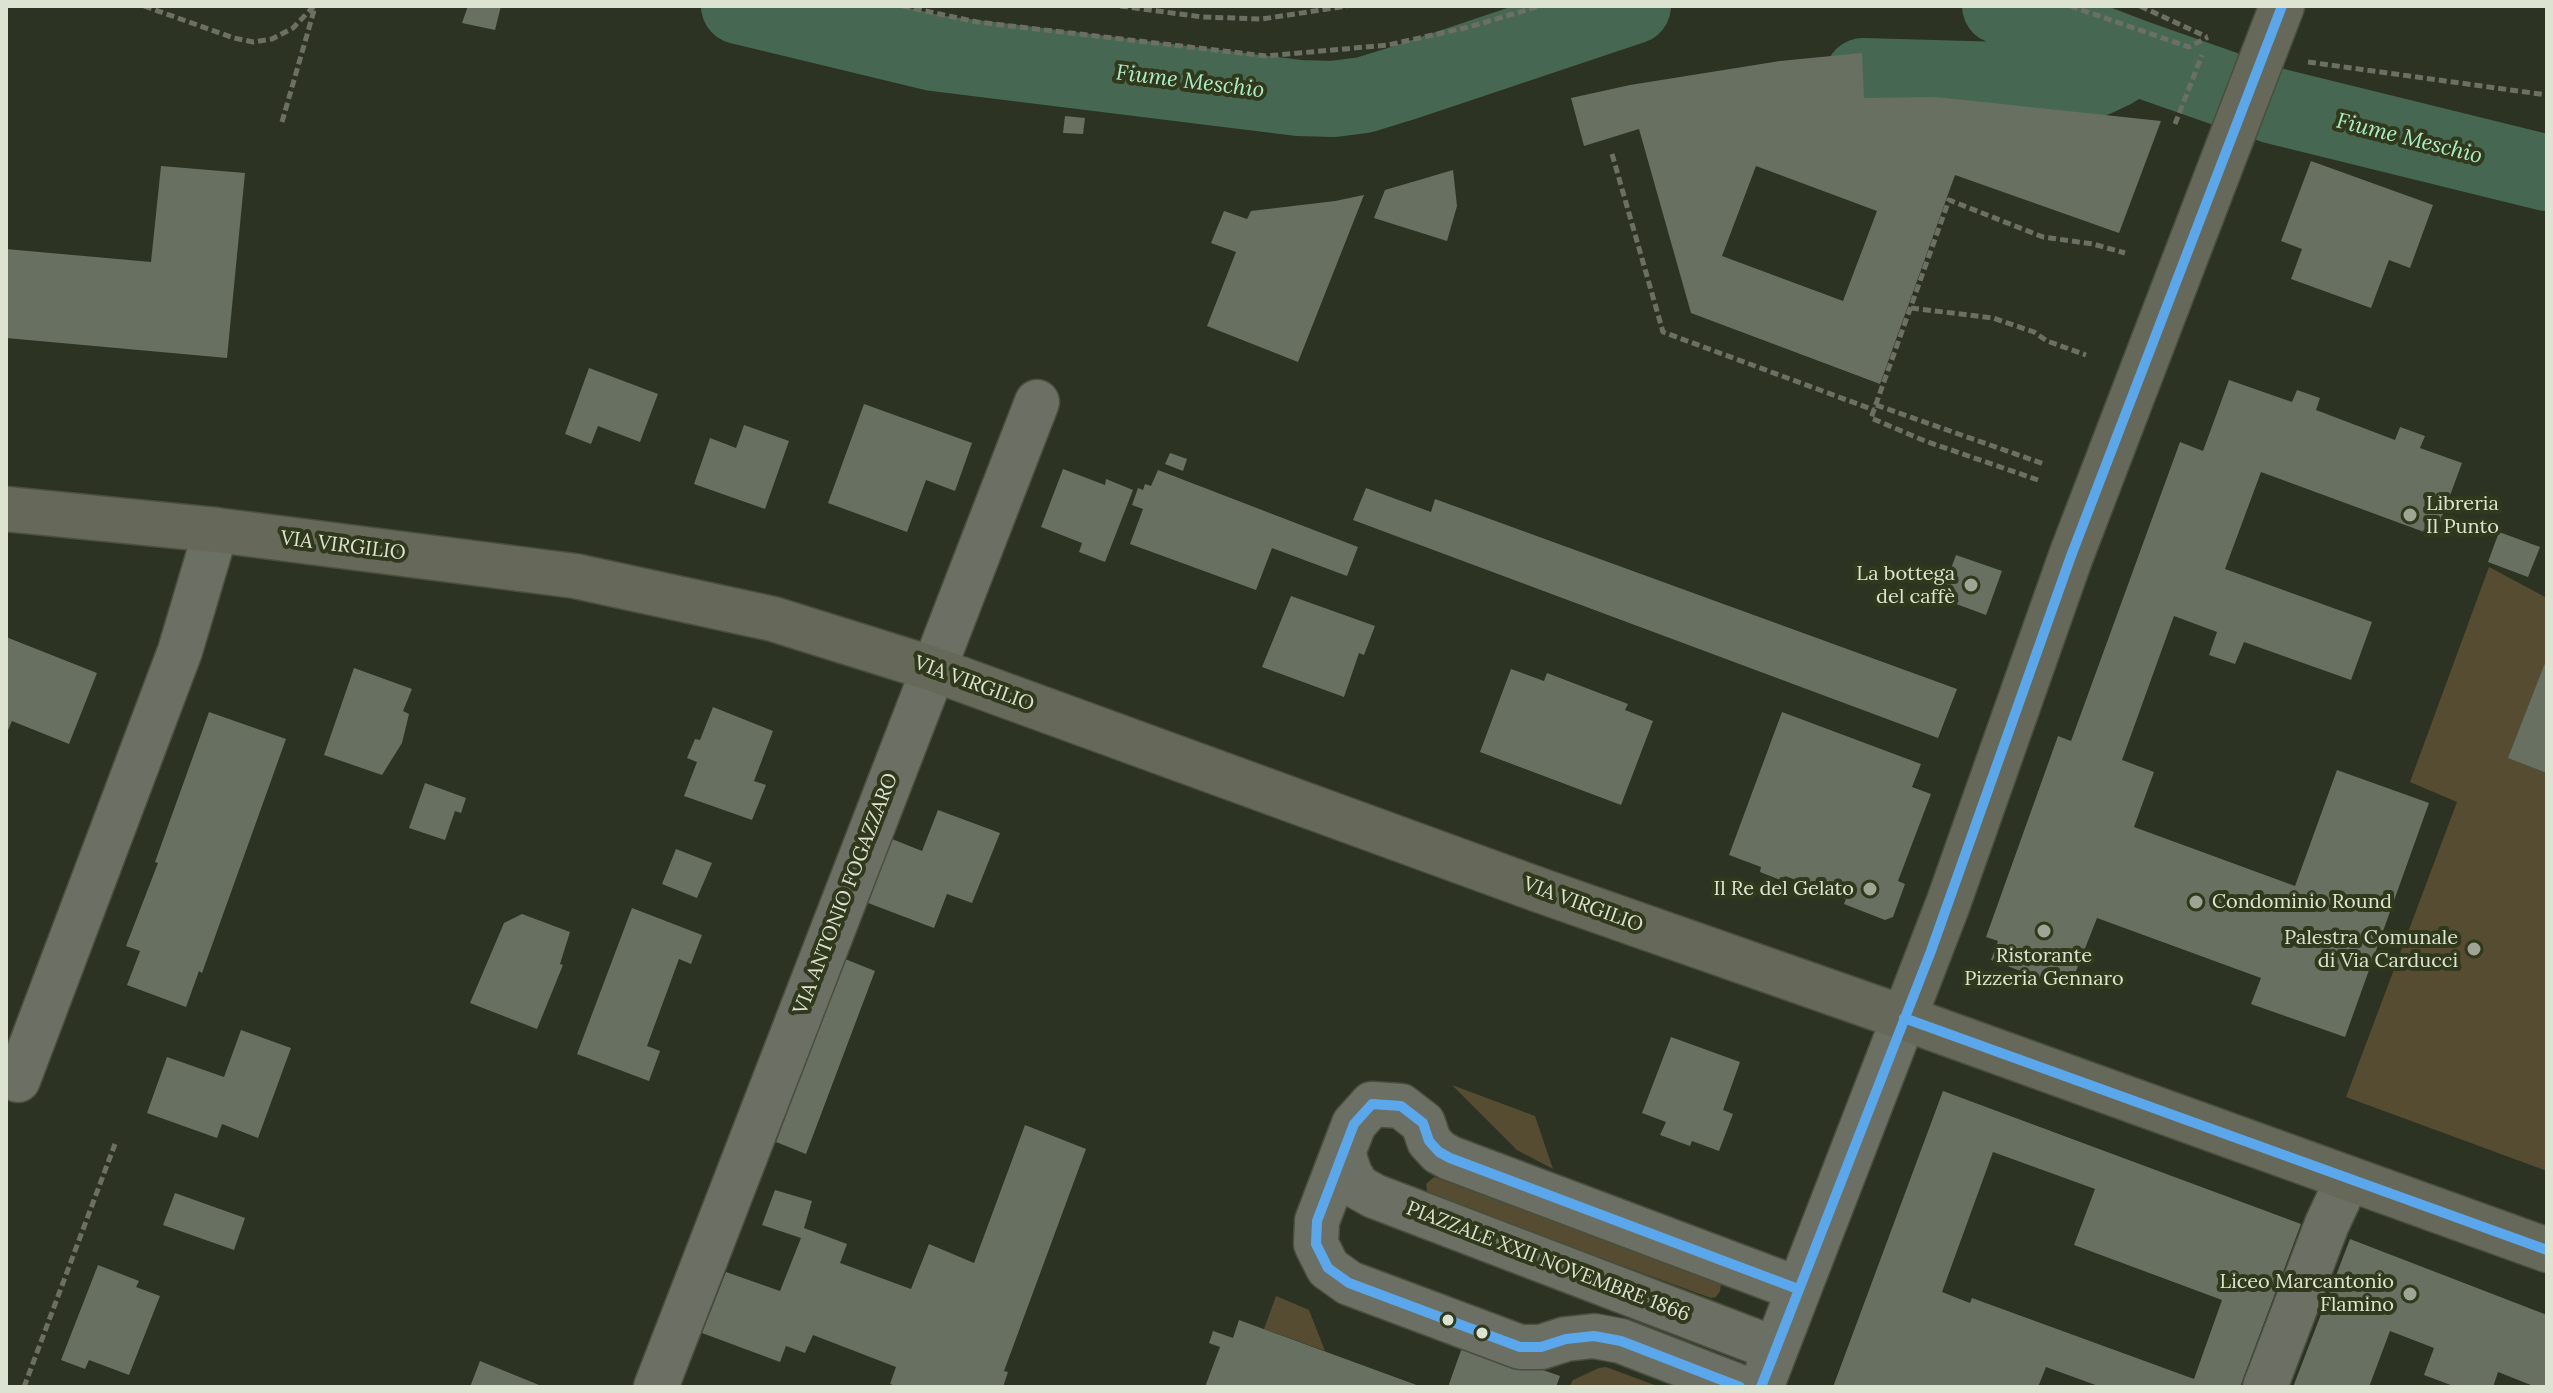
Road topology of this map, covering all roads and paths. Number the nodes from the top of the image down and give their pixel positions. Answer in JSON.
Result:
{"nodes":[{"id":1,"x":144,"y":6,"type":"edge"},
{"id":2,"x":314,"y":6,"type":"edge"},
{"id":3,"x":902,"y":6,"type":"edge"},
{"id":4,"x":1120,"y":6,"type":"edge"},
{"id":5,"x":1347,"y":6,"type":"edge"},
{"id":6,"x":1540,"y":6,"type":"edge"},
{"id":7,"x":2070,"y":6,"type":"edge"},
{"id":8,"x":2140,"y":6,"type":"edge"},
{"id":9,"x":2282,"y":6,"type":"edge"},
{"id":10,"x":2202,"y":55,"type":"dead end"},
{"id":11,"x":2308,"y":62,"type":"dead end"},
{"id":12,"x":2547,"y":95,"type":"edge"},
{"id":13,"x":282,"y":122,"type":"dead end"},
{"id":14,"x":2175,"y":124,"type":"dead end"},
{"id":15,"x":1612,"y":154,"type":"dead end"},
{"id":16,"x":2125,"y":253,"type":"dead end"},
{"id":17,"x":1911,"y":308,"type":"junction"},
{"id":18,"x":2086,"y":355,"type":"dead end"},
{"id":19,"x":1037,"y":402,"type":"dead end"},
{"id":20,"x":1875,"y":407,"type":"junction"},
{"id":21,"x":2044,"y":464,"type":"dead end"},
{"id":22,"x":2038,"y":480,"type":"dead end"},
{"id":23,"x":6,"y":509,"type":"edge"},
{"id":24,"x":216,"y":530,"type":"junction"},
{"id":25,"x":933,"y":669,"type":"junction"},
{"id":26,"x":1904,"y":1018,"type":"junction"},
{"id":27,"x":18,"y":1080,"type":"dead end"},
{"id":28,"x":115,"y":1144,"type":"dead end"},
{"id":29,"x":1343,"y":1153,"type":"junction"},
{"id":30,"x":2348,"y":1179,"type":"junction"},
{"id":31,"x":2547,"y":1250,"type":"edge"},
{"id":32,"x":1798,"y":1289,"type":"junction"},
{"id":33,"x":1768,"y":1368,"type":"edge"},
{"id":34,"x":24,"y":1387,"type":"edge"},
{"id":35,"x":656,"y":1387,"type":"edge"},
{"id":36,"x":1740,"y":1387,"type":"edge"},
{"id":37,"x":2265,"y":1387,"type":"edge"}],
"edges":[{"from":1,"to":2,"type":"path"},
{"from":2,"to":13,"type":"path"},
{"from":3,"to":6,"type":"path"},
{"from":4,"to":5,"type":"path"},
{"from":7,"to":8,"type":"path"},
{"from":9,"to":26,"type":"main road"},
{"from":10,"to":14,"type":"path"},
{"from":11,"to":12,"type":"path"},
{"from":15,"to":20,"type":"path"},
{"from":16,"to":17,"type":"path"},
{"from":17,"to":18,"type":"path"},
{"from":17,"to":20,"type":"path"},
{"from":19,"to":25,"type":"street","name":"VIA ANTONIO FOGAZZARO"},
{"from":20,"to":21,"type":"path"},
{"from":20,"to":22,"type":"path"},
{"from":23,"to":24,"type":"main road","name":"VIA VIRGILIO"},
{"from":24,"to":25,"type":"main road","name":"VIA VIRGILIO"},
{"from":24,"to":27,"type":"street"},
{"from":25,"to":26,"type":"main road","name":"VIA VIRGILIO"},
{"from":25,"to":35,"type":"street","name":"VIA ANTONIO FOGAZZARO"},
{"from":26,"to":30,"type":"main road","name":"VIA VIRGILIO"},
{"from":26,"to":32,"type":"street"},
{"from":28,"to":34,"type":"path"},
{"from":29,"to":32,"type":"street"},
{"from":29,"to":33,"type":"street","name":"PIAZZALE XXII NOVEMBRE 1866"},
{"from":29,"to":36,"type":"street"},
{"from":30,"to":31,"type":"main road","name":"VIA VIRGILIO"},
{"from":30,"to":37,"type":"street"},
{"from":32,"to":33,"type":"street"}]}
